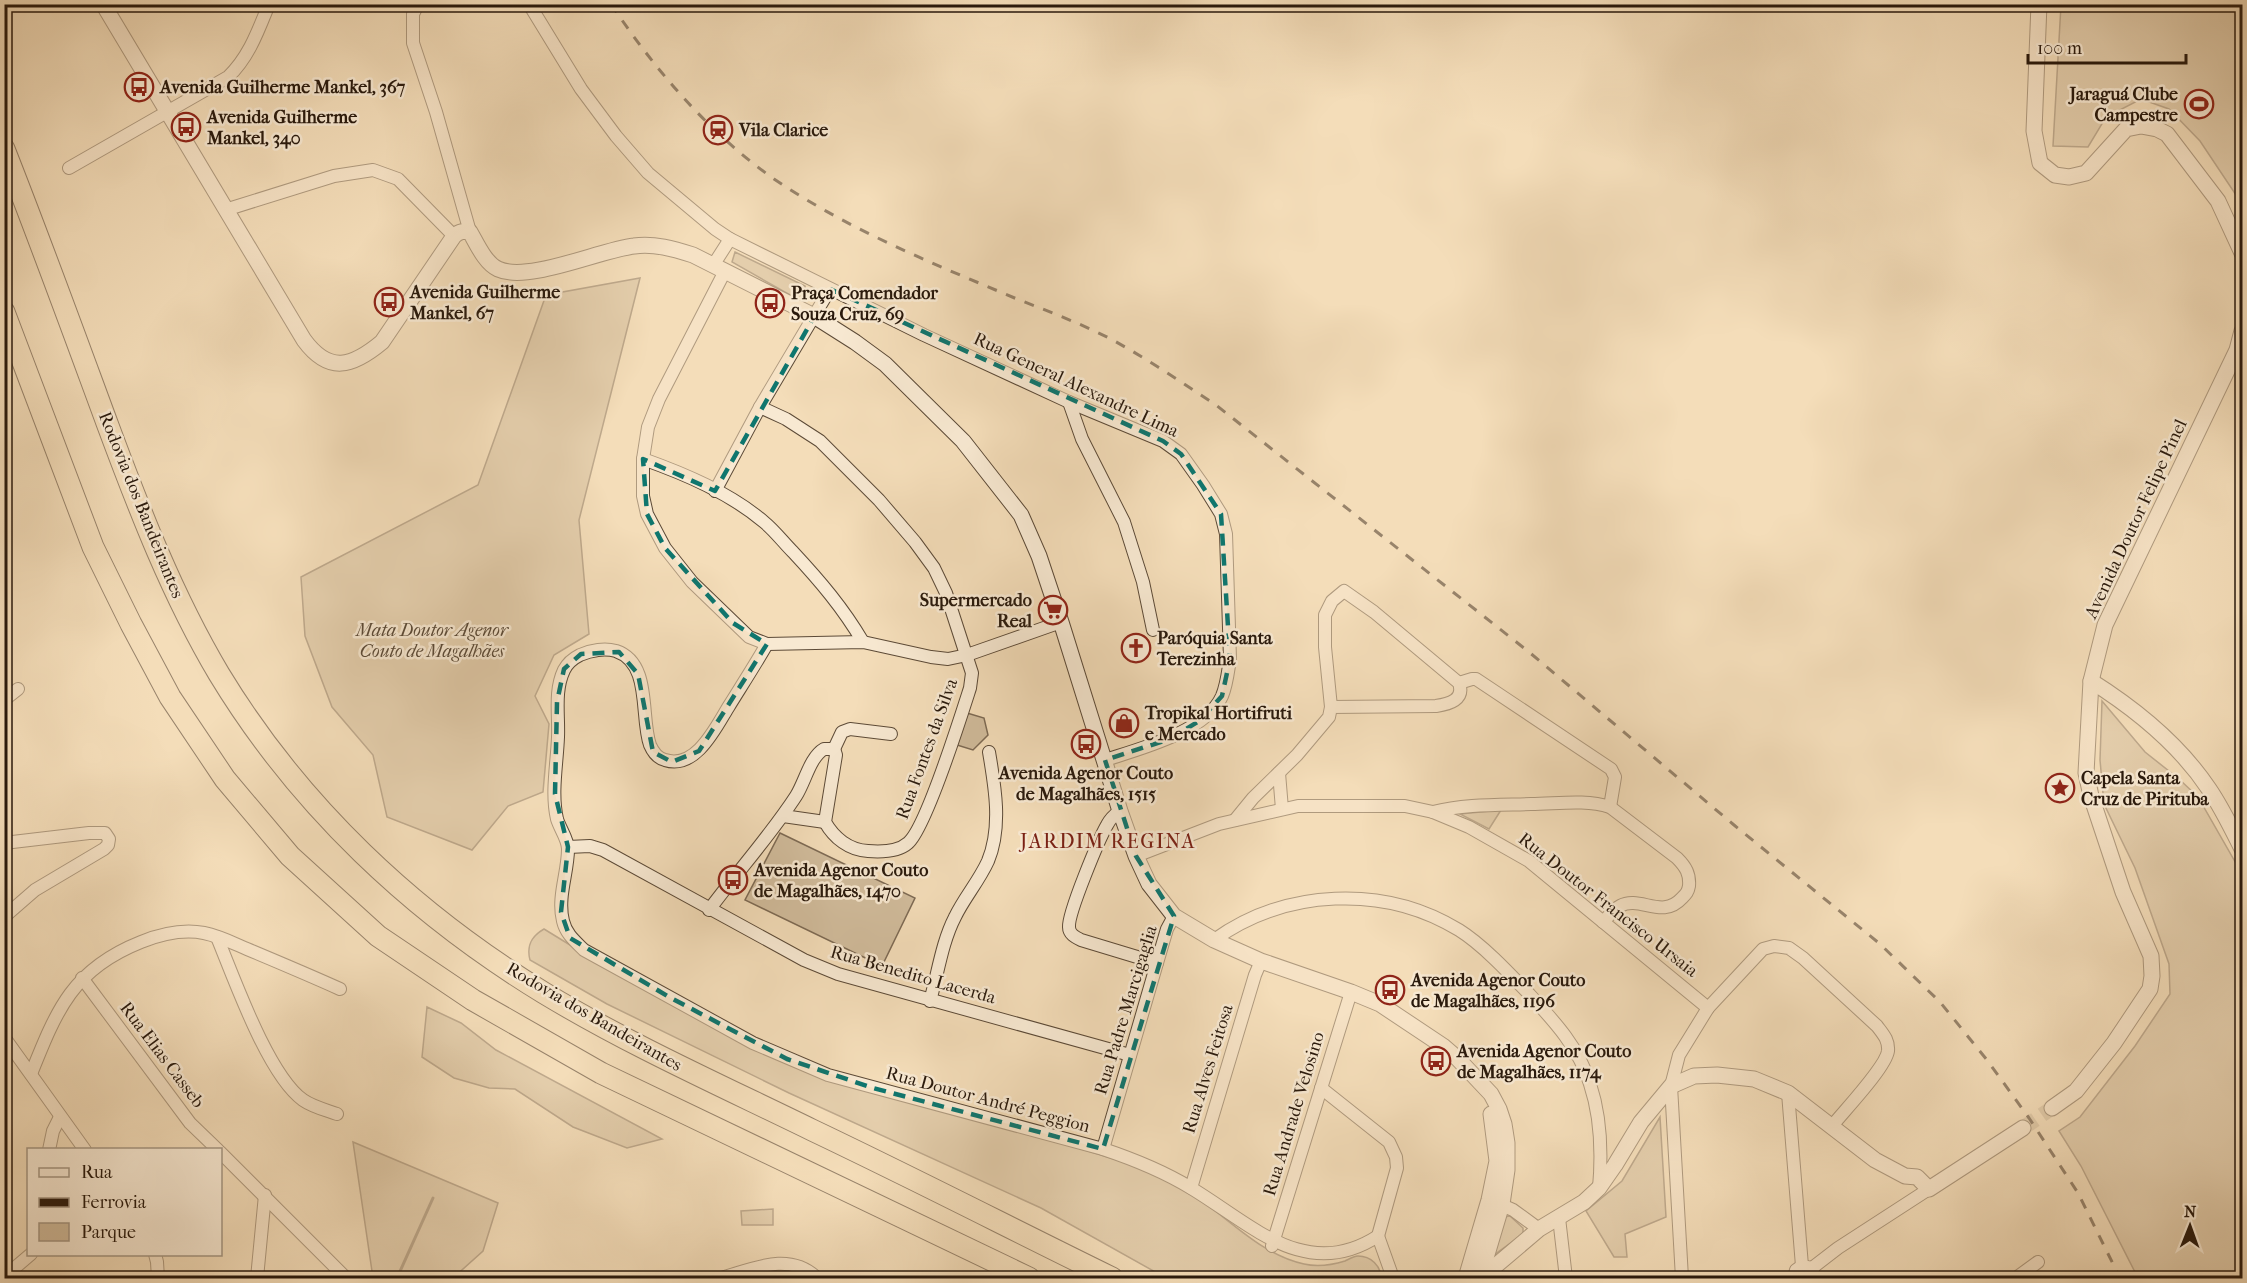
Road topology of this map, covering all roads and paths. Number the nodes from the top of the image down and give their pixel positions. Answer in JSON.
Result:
{"nodes":[{"id":1,"x":103,"y":4,"type":"edge"},
{"id":2,"x":269,"y":4,"type":"edge"},
{"id":3,"x":418,"y":4,"type":"edge"},
{"id":4,"x":529,"y":4,"type":"edge"},
{"id":5,"x":2038,"y":4,"type":"edge"},
{"id":6,"x":167,"y":112,"type":"junction"},
{"id":7,"x":4,"y":148,"type":"edge"},
{"id":8,"x":69,"y":168,"type":"dead end"},
{"id":9,"x":225,"y":210,"type":"junction"},
{"id":10,"x":470,"y":232,"type":"junction"},
{"id":11,"x":454,"y":236,"type":"junction"},
{"id":12,"x":730,"y":239,"type":"junction"},
{"id":13,"x":2242,"y":254,"type":"edge"},
{"id":14,"x":720,"y":268,"type":"junction"},
{"id":15,"x":830,"y":289,"type":"junction"},
{"id":16,"x":4,"y":312,"type":"edge"},
{"id":17,"x":814,"y":316,"type":"junction"},
{"id":18,"x":2242,"y":331,"type":"edge"},
{"id":19,"x":1069,"y":402,"type":"junction"},
{"id":20,"x":760,"y":407,"type":"junction"},
{"id":21,"x":643,"y":459,"type":"junction"},
{"id":22,"x":715,"y":491,"type":"junction"},
{"id":23,"x":1061,"y":622,"type":"junction"},
{"id":24,"x":1153,"y":630,"type":"dead end"},
{"id":25,"x":863,"y":642,"type":"junction"},
{"id":26,"x":767,"y":644,"type":"junction"},
{"id":27,"x":967,"y":655,"type":"junction"},
{"id":28,"x":2091,"y":681,"type":"junction"},
{"id":29,"x":1459,"y":683,"type":"junction"},
{"id":30,"x":18,"y":689,"type":"dead end"},
{"id":31,"x":4,"y":700,"type":"edge"},
{"id":32,"x":1331,"y":707,"type":"junction"},
{"id":33,"x":891,"y":734,"type":"dead end"},
{"id":34,"x":834,"y":749,"type":"junction"},
{"id":35,"x":989,"y":752,"type":"dead end"},
{"id":36,"x":1105,"y":760,"type":"junction"},
{"id":37,"x":1280,"y":773,"type":"junction"},
{"id":38,"x":1610,"y":807,"type":"junction"},
{"id":39,"x":1282,"y":809,"type":"junction"},
{"id":40,"x":1120,"y":811,"type":"junction"},
{"id":41,"x":1433,"y":812,"type":"junction"},
{"id":42,"x":783,"y":816,"type":"junction"},
{"id":43,"x":1235,"y":820,"type":"junction"},
{"id":44,"x":825,"y":822,"type":"junction"},
{"id":45,"x":4,"y":843,"type":"edge"},
{"id":46,"x":568,"y":847,"type":"junction"},
{"id":47,"x":2242,"y":849,"type":"edge"},
{"id":48,"x":1136,"y":856,"type":"junction"},
{"id":49,"x":710,"y":910,"type":"junction"},
{"id":50,"x":1174,"y":916,"type":"junction"},
{"id":51,"x":4,"y":917,"type":"edge"},
{"id":52,"x":1603,"y":922,"type":"junction"},
{"id":53,"x":217,"y":937,"type":"junction"},
{"id":54,"x":1214,"y":940,"type":"junction"},
{"id":55,"x":1261,"y":961,"type":"junction"},
{"id":56,"x":1157,"y":963,"type":"junction"},
{"id":57,"x":82,"y":978,"type":"junction"},
{"id":58,"x":340,"y":989,"type":"dead end"},
{"id":59,"x":1351,"y":992,"type":"junction"},
{"id":60,"x":930,"y":1001,"type":"junction"},
{"id":61,"x":1708,"y":1008,"type":"junction"},
{"id":62,"x":4,"y":1037,"type":"edge"},
{"id":63,"x":1130,"y":1055,"type":"junction"},
{"id":64,"x":31,"y":1074,"type":"junction"},
{"id":65,"x":1671,"y":1086,"type":"junction"},
{"id":66,"x":1321,"y":1088,"type":"junction"},
{"id":67,"x":1788,"y":1093,"type":"junction"},
{"id":68,"x":2052,"y":1108,"type":"tunnel mouth"},
{"id":69,"x":337,"y":1114,"type":"dead end"},
{"id":70,"x":60,"y":1117,"type":"junction"},
{"id":71,"x":1832,"y":1126,"type":"junction"},
{"id":72,"x":2024,"y":1128,"type":"tunnel mouth"},
{"id":73,"x":49,"y":1148,"type":"edge"},
{"id":74,"x":83,"y":1148,"type":"edge"},
{"id":75,"x":216,"y":1148,"type":"edge"},
{"id":76,"x":1103,"y":1149,"type":"junction"},
{"id":77,"x":222,"y":1154,"type":"edge"},
{"id":78,"x":1191,"y":1188,"type":"junction"},
{"id":79,"x":1599,"y":1188,"type":"junction"},
{"id":80,"x":1929,"y":1189,"type":"junction"},
{"id":81,"x":265,"y":1195,"type":"junction"},
{"id":82,"x":1495,"y":1202,"type":"junction"},
{"id":83,"x":1559,"y":1218,"type":"junction"},
{"id":84,"x":1539,"y":1229,"type":"junction"},
{"id":85,"x":1378,"y":1236,"type":"junction"},
{"id":86,"x":1272,"y":1246,"type":"junction"},
{"id":87,"x":30,"y":1256,"type":"edge"},
{"id":88,"x":156,"y":1256,"type":"edge"},
{"id":89,"x":2038,"y":1262,"type":"dead end"},
{"id":90,"x":1810,"y":1271,"type":"edge"},
{"id":91,"x":4,"y":1277,"type":"edge"},
{"id":92,"x":1477,"y":1277,"type":"edge"},
{"id":93,"x":158,"y":1278,"type":"edge"},
{"id":94,"x":257,"y":1278,"type":"edge"},
{"id":95,"x":346,"y":1278,"type":"edge"},
{"id":96,"x":721,"y":1278,"type":"edge"},
{"id":97,"x":817,"y":1278,"type":"edge"},
{"id":98,"x":1029,"y":1278,"type":"edge"},
{"id":99,"x":1112,"y":1278,"type":"edge"},
{"id":100,"x":1393,"y":1278,"type":"edge"},
{"id":101,"x":1566,"y":1278,"type":"edge"},
{"id":102,"x":1682,"y":1278,"type":"edge"},
{"id":103,"x":1794,"y":1278,"type":"edge"},
{"id":104,"x":2016,"y":1278,"type":"edge"}],
"edges":[{"from":1,"to":6,"type":"street"},
{"from":2,"to":6,"type":"street"},
{"from":3,"to":10,"type":"street"},
{"from":4,"to":12,"type":"street","name":"Rua General Alexandre Lima"},
{"from":5,"to":13,"type":"street"},
{"from":6,"to":8,"type":"street"},
{"from":6,"to":9,"type":"street"},
{"from":7,"to":99,"type":"highway","name":"Rodovia dos Bandeirantes"},
{"from":9,"to":11,"type":"street"},
{"from":9,"to":11,"type":"street"},
{"from":10,"to":11,"type":"street"},
{"from":10,"to":14,"type":"street"},
{"from":12,"to":14,"type":"street"},
{"from":12,"to":15,"type":"street","name":"Rua General Alexandre Lima"},
{"from":14,"to":17,"type":"street"},
{"from":14,"to":21,"type":"street"},
{"from":15,"to":17,"type":"street"},
{"from":15,"to":19,"type":"street","name":"Rua General Alexandre Lima"},
{"from":16,"to":98,"type":"highway"},
{"from":17,"to":20,"type":"street"},
{"from":17,"to":23,"type":"street"},
{"from":18,"to":28,"type":"street","name":"Avenida Doutor Felipe Pinel"},
{"from":19,"to":24,"type":"street"},
{"from":19,"to":36,"type":"street","name":"Rua General Alexandre Lima"},
{"from":20,"to":22,"type":"street"},
{"from":20,"to":27,"type":"street","name":"Rua Fontes da Silva"},
{"from":21,"to":22,"type":"street"},
{"from":21,"to":26,"type":"street"},
{"from":22,"to":25,"type":"street"},
{"from":23,"to":27,"type":"street"},
{"from":23,"to":36,"type":"street"},
{"from":25,"to":26,"type":"street"},
{"from":25,"to":27,"type":"street"},
{"from":26,"to":46,"type":"street"},
{"from":27,"to":44,"type":"street","name":"Rua Fontes da Silva"},
{"from":28,"to":47,"type":"street"},
{"from":28,"to":68,"type":"street","name":"Avenida Doutor Felipe Pinel"},
{"from":29,"to":32,"type":"street"},
{"from":29,"to":32,"type":"street"},
{"from":29,"to":38,"type":"street"},
{"from":30,"to":31,"type":"street"},
{"from":32,"to":37,"type":"street"},
{"from":33,"to":34,"type":"street"},
{"from":34,"to":42,"type":"street"},
{"from":34,"to":44,"type":"street"},
{"from":35,"to":60,"type":"street"},
{"from":36,"to":40,"type":"street"},
{"from":37,"to":39,"type":"street"},
{"from":37,"to":43,"type":"street"},
{"from":38,"to":41,"type":"street"},
{"from":38,"to":52,"type":"street"},
{"from":39,"to":41,"type":"street","name":"Rua Doutor Francisco Ursaia"},
{"from":39,"to":43,"type":"street","name":"Rua Doutor Francisco Ursaia"},
{"from":40,"to":48,"type":"street"},
{"from":40,"to":56,"type":"street"},
{"from":41,"to":52,"type":"street","name":"Rua Doutor Francisco Ursaia"},
{"from":42,"to":44,"type":"street"},
{"from":42,"to":49,"type":"street"},
{"from":43,"to":48,"type":"street","name":"Rua Doutor Francisco Ursaia"},
{"from":45,"to":51,"type":"street"},
{"from":46,"to":49,"type":"street","name":"Rua Benedito Lacerda"},
{"from":46,"to":76,"type":"street","name":"Rua Doutor André Peggion"},
{"from":48,"to":50,"type":"street"},
{"from":49,"to":60,"type":"street","name":"Rua Benedito Lacerda"},
{"from":50,"to":54,"type":"street"},
{"from":50,"to":56,"type":"street","name":"Rua Padre Marcigaglia"},
{"from":52,"to":61,"type":"street","name":"Rua Doutor Francisco Ursaia"},
{"from":53,"to":57,"type":"street"},
{"from":53,"to":58,"type":"street"},
{"from":53,"to":69,"type":"street"},
{"from":54,"to":55,"type":"street"},
{"from":54,"to":79,"type":"street"},
{"from":55,"to":59,"type":"street"},
{"from":55,"to":78,"type":"street","name":"Rua Alves Feitosa"},
{"from":56,"to":63,"type":"street","name":"Rua Padre Marcigaglia"},
{"from":57,"to":64,"type":"street"},
{"from":57,"to":75,"type":"street","name":"Rua Elias Casseb"},
{"from":59,"to":66,"type":"street","name":"Rua Andrade Velosino"},
{"from":59,"to":82,"type":"street"},
{"from":60,"to":63,"type":"street","name":"Rua Benedito Lacerda"},
{"from":61,"to":65,"type":"street"},
{"from":61,"to":71,"type":"street"},
{"from":62,"to":64,"type":"street"},
{"from":63,"to":76,"type":"street","name":"Rua Padre Marcigaglia"},
{"from":64,"to":70,"type":"street"},
{"from":65,"to":67,"type":"street"},
{"from":65,"to":79,"type":"street"},
{"from":65,"to":102,"type":"street"},
{"from":66,"to":85,"type":"street"},
{"from":66,"to":86,"type":"street","name":"Rua Andrade Velosino"},
{"from":67,"to":71,"type":"street"},
{"from":67,"to":90,"type":"street"},
{"from":70,"to":73,"type":"street"},
{"from":70,"to":74,"type":"street"},
{"from":71,"to":80,"type":"street"},
{"from":72,"to":80,"type":"street"},
{"from":76,"to":78,"type":"street","name":"Rua Doutor André Peggion"},
{"from":77,"to":81,"type":"street","name":"Rua Elias Casseb"},
{"from":78,"to":86,"type":"street","name":"Rua Doutor André Peggion"},
{"from":79,"to":83,"type":"street"},
{"from":80,"to":90,"type":"street"},
{"from":81,"to":94,"type":"street"},
{"from":81,"to":95,"type":"street","name":"Rua Elias Casseb"},
{"from":82,"to":84,"type":"street"},
{"from":82,"to":92,"type":"street"},
{"from":83,"to":84,"type":"street"},
{"from":83,"to":101,"type":"street"},
{"from":84,"to":92,"type":"street"},
{"from":85,"to":86,"type":"street","name":"Rua Doutor André Peggion"},
{"from":85,"to":100,"type":"street"},
{"from":87,"to":91,"type":"street"},
{"from":88,"to":93,"type":"street"},
{"from":89,"to":104,"type":"street"},
{"from":90,"to":103,"type":"street"},
{"from":96,"to":97,"type":"street"}]}
